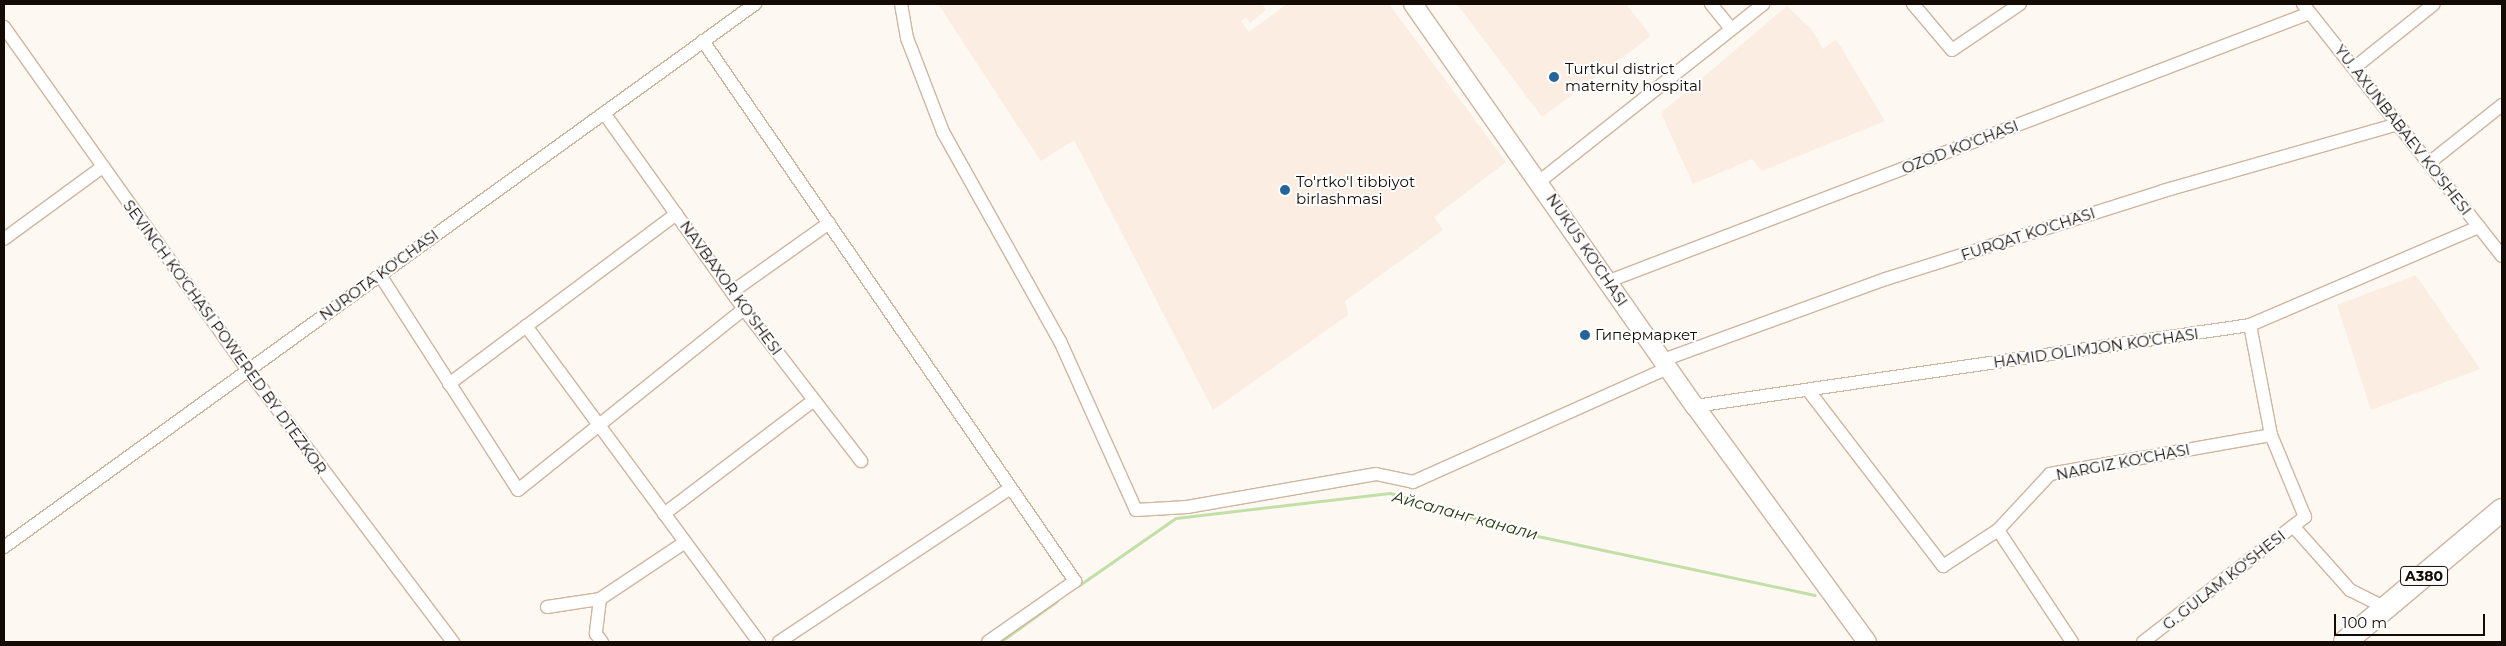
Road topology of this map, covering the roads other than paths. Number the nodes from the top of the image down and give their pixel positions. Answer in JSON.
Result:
{"nodes":[{"id":1,"x":755,"y":4,"type":"edge"},
{"id":2,"x":901,"y":4,"type":"edge"},
{"id":3,"x":1413,"y":4,"type":"edge"},
{"id":4,"x":1711,"y":4,"type":"edge"},
{"id":5,"x":1763,"y":4,"type":"edge"},
{"id":6,"x":1913,"y":4,"type":"edge"},
{"id":7,"x":2020,"y":4,"type":"edge"},
{"id":8,"x":2434,"y":4,"type":"edge"},
{"id":9,"x":2307,"y":8,"type":"edge"},
{"id":10,"x":4,"y":27,"type":"edge"},
{"id":11,"x":1731,"y":29,"type":"junction"},
{"id":12,"x":703,"y":41,"type":"junction"},
{"id":13,"x":2354,"y":68,"type":"junction"},
{"id":14,"x":2502,"y":105,"type":"edge"},
{"id":15,"x":604,"y":113,"type":"junction"},
{"id":16,"x":2398,"y":124,"type":"junction"},
{"id":17,"x":2429,"y":163,"type":"junction"},
{"id":18,"x":101,"y":168,"type":"junction"},
{"id":19,"x":1540,"y":181,"type":"junction"},
{"id":20,"x":676,"y":214,"type":"junction"},
{"id":21,"x":829,"y":224,"type":"junction"},
{"id":22,"x":2479,"y":227,"type":"junction"},
{"id":23,"x":4,"y":238,"type":"edge"},
{"id":24,"x":2502,"y":256,"type":"edge"},
{"id":25,"x":380,"y":275,"type":"junction"},
{"id":26,"x":1609,"y":281,"type":"junction"},
{"id":27,"x":732,"y":292,"type":"junction"},
{"id":28,"x":744,"y":309,"type":"junction"},
{"id":29,"x":2250,"y":325,"type":"junction"},
{"id":30,"x":526,"y":326,"type":"junction"},
{"id":31,"x":1665,"y":364,"type":"junction"},
{"id":32,"x":248,"y":370,"type":"junction"},
{"id":33,"x":449,"y":384,"type":"junction"},
{"id":34,"x":1808,"y":390,"type":"junction"},
{"id":35,"x":814,"y":400,"type":"junction"},
{"id":36,"x":1694,"y":406,"type":"junction"},
{"id":37,"x":600,"y":427,"type":"junction"},
{"id":38,"x":2271,"y":434,"type":"junction"},
{"id":39,"x":861,"y":461,"type":"dead end"},
{"id":40,"x":1010,"y":488,"type":"junction"},
{"id":41,"x":2502,"y":510,"type":"edge"},
{"id":42,"x":664,"y":514,"type":"junction"},
{"id":43,"x":2293,"y":526,"type":"junction"},
{"id":44,"x":1998,"y":530,"type":"junction"},
{"id":45,"x":685,"y":542,"type":"junction"},
{"id":46,"x":4,"y":547,"type":"edge"},
{"id":47,"x":600,"y":599,"type":"junction"},
{"id":48,"x":547,"y":607,"type":"dead end"},
{"id":49,"x":2386,"y":608,"type":"junction"},
{"id":50,"x":453,"y":642,"type":"edge"},
{"id":51,"x":602,"y":642,"type":"edge"},
{"id":52,"x":759,"y":642,"type":"edge"},
{"id":53,"x":779,"y":642,"type":"edge"},
{"id":54,"x":988,"y":642,"type":"edge"},
{"id":55,"x":1867,"y":642,"type":"edge"},
{"id":56,"x":2072,"y":642,"type":"edge"},
{"id":57,"x":2143,"y":642,"type":"edge"},
{"id":58,"x":2345,"y":642,"type":"edge"}],
"edges":[{"from":1,"to":12,"type":"street","name":"NUROTA KO'CHASI"},
{"from":2,"to":31,"type":"street","name":"FURQAT KO'CHASI"},
{"from":3,"to":19,"type":"main road","name":"NUKUS KO'CHASI"},
{"from":4,"to":11,"type":"street"},
{"from":5,"to":11,"type":"street"},
{"from":6,"to":7,"type":"street"},
{"from":8,"to":13,"type":"street"},
{"from":9,"to":13,"type":"street","name":"YU. AXUNBABAEV KO'SHESI"},
{"from":9,"to":26,"type":"street","name":"OZOD KO'CHASI"},
{"from":10,"to":18,"type":"street","name":"SEVINCH KO'CHASI POWERED BY DTEZKOR"},
{"from":11,"to":19,"type":"street"},
{"from":12,"to":15,"type":"street","name":"NUROTA KO'CHASI"},
{"from":12,"to":21,"type":"street"},
{"from":13,"to":16,"type":"street","name":"YU. AXUNBABAEV KO'SHESI"},
{"from":14,"to":17,"type":"street"},
{"from":15,"to":20,"type":"street","name":"NAVBAXOR KO'SHESI"},
{"from":15,"to":25,"type":"street","name":"NUROTA KO'CHASI"},
{"from":16,"to":17,"type":"street","name":"YU. AXUNBABAEV KO'SHESI"},
{"from":16,"to":31,"type":"street","name":"FURQAT KO'CHASI"},
{"from":17,"to":22,"type":"street","name":"YU. AXUNBABAEV KO'SHESI"},
{"from":18,"to":23,"type":"street"},
{"from":18,"to":32,"type":"street","name":"SEVINCH KO'CHASI POWERED BY DTEZKOR"},
{"from":19,"to":26,"type":"main road","name":"NUKUS KO'CHASI"},
{"from":20,"to":27,"type":"street","name":"NAVBAXOR KO'SHESI"},
{"from":20,"to":30,"type":"street"},
{"from":21,"to":27,"type":"street"},
{"from":21,"to":40,"type":"street"},
{"from":22,"to":24,"type":"street","name":"YU. AXUNBABAEV KO'SHESI"},
{"from":22,"to":29,"type":"street","name":"HAMID OLIMJON KO'CHASI"},
{"from":25,"to":32,"type":"street","name":"NUROTA KO'CHASI"},
{"from":25,"to":33,"type":"street"},
{"from":26,"to":31,"type":"main road","name":"NUKUS KO'CHASI"},
{"from":27,"to":28,"type":"street","name":"NAVBAXOR KO'SHESI"},
{"from":28,"to":35,"type":"street","name":"NAVBAXOR KO'SHESI"},
{"from":28,"to":37,"type":"street"},
{"from":29,"to":34,"type":"street","name":"HAMID OLIMJON KO'CHASI"},
{"from":29,"to":38,"type":"street"},
{"from":30,"to":33,"type":"street"},
{"from":30,"to":37,"type":"street"},
{"from":31,"to":36,"type":"main road","name":"NUKUS KO'CHASI"},
{"from":32,"to":46,"type":"street","name":"NUROTA KO'CHASI"},
{"from":32,"to":50,"type":"street","name":"SEVINCH KO'CHASI POWERED BY DTEZKOR"},
{"from":33,"to":37,"type":"street"},
{"from":34,"to":36,"type":"street","name":"HAMID OLIMJON KO'CHASI"},
{"from":34,"to":44,"type":"street","name":"NARGIZ KO'CHASI"},
{"from":35,"to":39,"type":"street","name":"NAVBAXOR KO'SHESI"},
{"from":35,"to":42,"type":"street"},
{"from":36,"to":55,"type":"main road","name":"NUKUS KO'CHASI"},
{"from":37,"to":42,"type":"street"},
{"from":38,"to":43,"type":"street","name":"G. GULAM KO'SHESI"},
{"from":38,"to":44,"type":"street","name":"NARGIZ KO'CHASI"},
{"from":40,"to":53,"type":"street"},
{"from":40,"to":54,"type":"street"},
{"from":41,"to":49,"type":"highway","number":"A380"},
{"from":42,"to":45,"type":"street"},
{"from":43,"to":49,"type":"street"},
{"from":43,"to":57,"type":"street","name":"G. GULAM KO'SHESI"},
{"from":44,"to":56,"type":"street"},
{"from":45,"to":47,"type":"street"},
{"from":45,"to":52,"type":"street"},
{"from":47,"to":48,"type":"street"},
{"from":47,"to":51,"type":"street"},
{"from":49,"to":58,"type":"highway","number":"A380"}]}
